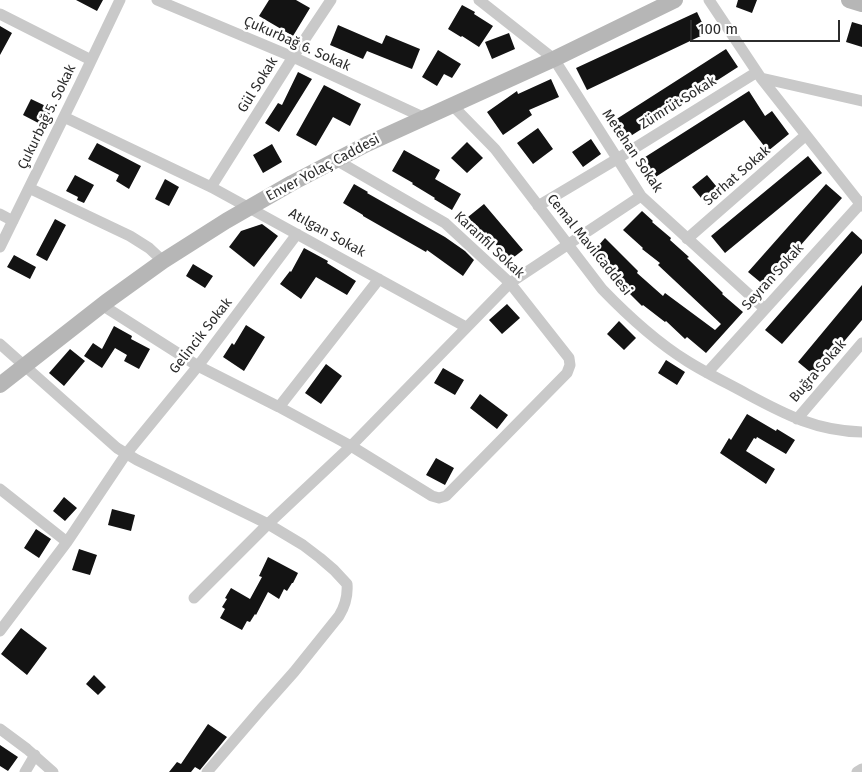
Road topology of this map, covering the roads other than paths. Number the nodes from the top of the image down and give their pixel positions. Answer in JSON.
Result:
{"nodes":[{"id":1,"x":120,"y":0,"type":"edge"},
{"id":2,"x":157,"y":0,"type":"edge"},
{"id":3,"x":479,"y":0,"type":"edge"},
{"id":4,"x":675,"y":0,"type":"edge"},
{"id":5,"x":709,"y":0,"type":"edge"},
{"id":6,"x":849,"y":0,"type":"edge"},
{"id":7,"x":326,"y":1,"type":"edge"},
{"id":8,"x":862,"y":4,"type":"edge"},
{"id":9,"x":0,"y":14,"type":"edge"},
{"id":10,"x":293,"y":57,"type":"junction"},
{"id":11,"x":554,"y":59,"type":"junction"},
{"id":12,"x":91,"y":60,"type":"junction"},
{"id":13,"x":759,"y":75,"type":"junction"},
{"id":14,"x":862,"y":101,"type":"edge"},
{"id":15,"x":452,"y":105,"type":"junction"},
{"id":16,"x":64,"y":117,"type":"junction"},
{"id":17,"x":424,"y":118,"type":"junction"},
{"id":18,"x":806,"y":135,"type":"junction"},
{"id":19,"x":617,"y":159,"type":"junction"},
{"id":20,"x":336,"y":160,"type":"junction"},
{"id":21,"x":211,"y":187,"type":"junction"},
{"id":22,"x":29,"y":188,"type":"junction"},
{"id":23,"x":641,"y":196,"type":"junction"},
{"id":24,"x":862,"y":204,"type":"edge"},
{"id":25,"x":538,"y":206,"type":"junction"},
{"id":26,"x":250,"y":208,"type":"junction"},
{"id":27,"x":0,"y":214,"type":"edge"},
{"id":28,"x":12,"y":221,"type":"junction"},
{"id":29,"x":297,"y":234,"type":"junction"},
{"id":30,"x":687,"y":239,"type":"junction"},
{"id":31,"x":568,"y":245,"type":"junction"},
{"id":32,"x":0,"y":247,"type":"edge"},
{"id":33,"x":163,"y":261,"type":"junction"},
{"id":34,"x":379,"y":279,"type":"junction"},
{"id":35,"x":510,"y":283,"type":"junction"},
{"id":36,"x":102,"y":306,"type":"junction"},
{"id":37,"x":764,"y":309,"type":"junction"},
{"id":38,"x":466,"y":327,"type":"junction"},
{"id":39,"x":862,"y":343,"type":"edge"},
{"id":40,"x":0,"y":344,"type":"edge"},
{"id":41,"x":24,"y":366,"type":"junction"},
{"id":42,"x":198,"y":366,"type":"junction"},
{"id":43,"x":707,"y":373,"type":"junction"},
{"id":44,"x":0,"y":386,"type":"edge"},
{"id":45,"x":279,"y":407,"type":"junction"},
{"id":46,"x":796,"y":419,"type":"junction"},
{"id":47,"x":862,"y":432,"type":"edge"},
{"id":48,"x":351,"y":446,"type":"junction"},
{"id":49,"x":126,"y":454,"type":"junction"},
{"id":50,"x":0,"y":489,"type":"edge"},
{"id":51,"x":268,"y":524,"type":"junction"},
{"id":52,"x":67,"y":542,"type":"junction"},
{"id":53,"x":194,"y":598,"type":"dead end"},
{"id":54,"x":2,"y":624,"type":"edge"},
{"id":55,"x":0,"y":729,"type":"edge"},
{"id":56,"x":34,"y":755,"type":"junction"},
{"id":57,"x":862,"y":769,"type":"edge"},
{"id":58,"x":26,"y":772,"type":"edge"},
{"id":59,"x":54,"y":772,"type":"edge"},
{"id":60,"x":207,"y":772,"type":"edge"},
{"id":61,"x":857,"y":772,"type":"edge"}],
"edges":[{"from":1,"to":12,"type":"street","name":"Çukurbağ 5. Sokak"},
{"from":2,"to":10,"type":"street","name":"Çukurbağ 6. Sokak"},
{"from":3,"to":11,"type":"street","name":"Metehan Sokak"},
{"from":4,"to":11,"type":"street","name":"Enver Yolaç Caddesi"},
{"from":5,"to":13,"type":"street"},
{"from":6,"to":8,"type":"street"},
{"from":7,"to":10,"type":"street","name":"Gül Sokak"},
{"from":9,"to":12,"type":"street"},
{"from":10,"to":17,"type":"street","name":"Çukurbağ 6. Sokak"},
{"from":10,"to":21,"type":"street","name":"Gül Sokak"},
{"from":11,"to":15,"type":"street","name":"Enver Yolaç Caddesi"},
{"from":11,"to":19,"type":"street","name":"Metehan Sokak"},
{"from":12,"to":16,"type":"street","name":"Çukurbağ 5. Sokak"},
{"from":13,"to":14,"type":"street"},
{"from":13,"to":18,"type":"street"},
{"from":13,"to":19,"type":"street","name":"Zümrüt Sokak"},
{"from":15,"to":17,"type":"street","name":"Enver Yolaç Caddesi"},
{"from":15,"to":25,"type":"street","name":"Cemal Mavi Caddesi"},
{"from":16,"to":21,"type":"street","name":"Atılgan Sokak"},
{"from":16,"to":22,"type":"street","name":"Çukurbağ 5. Sokak"},
{"from":17,"to":20,"type":"street","name":"Enver Yolaç Caddesi"},
{"from":18,"to":24,"type":"street"},
{"from":18,"to":30,"type":"street","name":"Serhat Sokak"},
{"from":19,"to":23,"type":"street","name":"Metehan Sokak"},
{"from":19,"to":25,"type":"street","name":"Zümrüt Sokak"},
{"from":20,"to":26,"type":"street","name":"Enver Yolaç Caddesi"},
{"from":20,"to":35,"type":"street","name":"Karanfil Sokak"},
{"from":21,"to":26,"type":"street","name":"Atılgan Sokak"},
{"from":22,"to":28,"type":"street","name":"Çukurbağ 5. Sokak"},
{"from":22,"to":33,"type":"street"},
{"from":23,"to":30,"type":"street","name":"Metehan Sokak"},
{"from":23,"to":31,"type":"street"},
{"from":24,"to":37,"type":"street","name":"Seyran Sokak"},
{"from":25,"to":31,"type":"street","name":"Cemal Mavi Caddesi"},
{"from":26,"to":29,"type":"street","name":"Atılgan Sokak"},
{"from":26,"to":33,"type":"street","name":"Enver Yolaç Caddesi"},
{"from":27,"to":28,"type":"street"},
{"from":28,"to":32,"type":"street","name":"Çukurbağ 5. Sokak"},
{"from":29,"to":34,"type":"street","name":"Atılgan Sokak"},
{"from":29,"to":42,"type":"street","name":"Gelincik Sokak"},
{"from":30,"to":37,"type":"street","name":"Metehan Sokak"},
{"from":31,"to":35,"type":"street"},
{"from":31,"to":43,"type":"street","name":"Cemal Mavi Caddesi"},
{"from":33,"to":36,"type":"street","name":"Enver Yolaç Caddesi"},
{"from":34,"to":38,"type":"street","name":"Atılgan Sokak"},
{"from":34,"to":45,"type":"street"},
{"from":35,"to":38,"type":"street"},
{"from":35,"to":48,"type":"street","name":"Karanfil Sokak"},
{"from":36,"to":41,"type":"street","name":"Enver Yolaç Caddesi"},
{"from":36,"to":42,"type":"street"},
{"from":37,"to":43,"type":"street","name":"Seyran Sokak"},
{"from":38,"to":48,"type":"street"},
{"from":39,"to":46,"type":"street","name":"Buğra Sokak"},
{"from":40,"to":41,"type":"street"},
{"from":41,"to":44,"type":"street","name":"Enver Yolaç Caddesi"},
{"from":41,"to":49,"type":"street"},
{"from":42,"to":45,"type":"street"},
{"from":42,"to":49,"type":"street","name":"Gelincik Sokak"},
{"from":43,"to":46,"type":"street","name":"Cemal Mavi Caddesi"},
{"from":45,"to":48,"type":"street"},
{"from":46,"to":47,"type":"street","name":"Cemal Mavi Caddesi"},
{"from":48,"to":51,"type":"street"},
{"from":49,"to":51,"type":"street"},
{"from":49,"to":52,"type":"street","name":"Gelincik Sokak"},
{"from":50,"to":52,"type":"street"},
{"from":51,"to":53,"type":"street"},
{"from":51,"to":60,"type":"street"},
{"from":52,"to":54,"type":"street","name":"Gelincik Sokak"},
{"from":55,"to":56,"type":"street"},
{"from":56,"to":58,"type":"street"},
{"from":56,"to":59,"type":"street"},
{"from":57,"to":61,"type":"street"}]}
